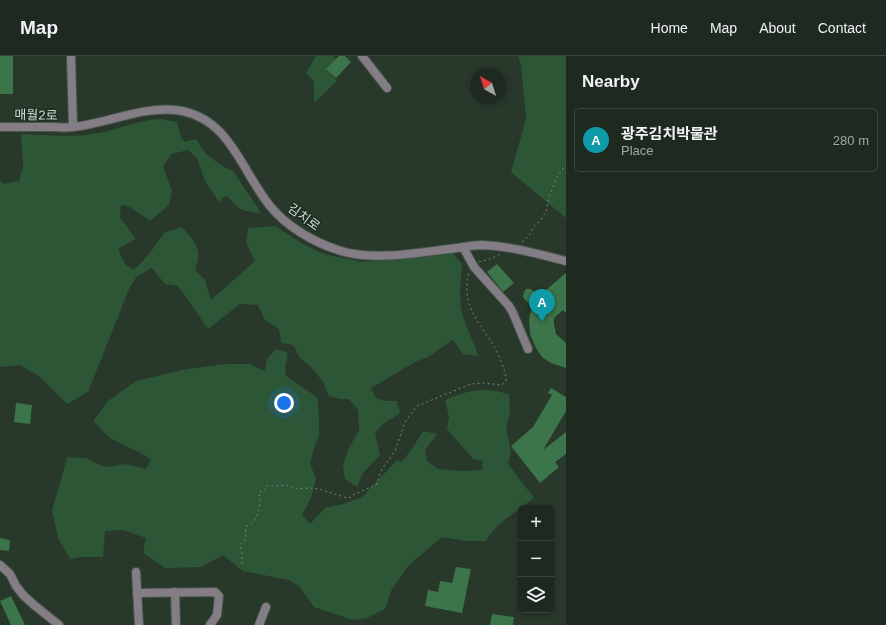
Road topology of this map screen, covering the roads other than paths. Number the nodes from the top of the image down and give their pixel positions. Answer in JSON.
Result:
{"nodes":[{"id":1,"x":71,"y":56,"type":"edge"},
{"id":2,"x":362,"y":56,"type":"edge"},
{"id":3,"x":387,"y":88,"type":"dead end"},
{"id":4,"x":0,"y":127,"type":"edge"},
{"id":5,"x":73,"y":128,"type":"junction"},
{"id":6,"x":464,"y":247,"type":"junction"},
{"id":7,"x":566,"y":261,"type":"edge"},
{"id":8,"x":528,"y":349,"type":"dead end"},
{"id":9,"x":0,"y":565,"type":"edge"},
{"id":10,"x":136,"y":572,"type":"dead end"},
{"id":11,"x":175,"y":592,"type":"junction"},
{"id":12,"x":137,"y":593,"type":"junction"},
{"id":13,"x":266,"y":607,"type":"dead end"},
{"id":14,"x":60,"y":625,"type":"edge"},
{"id":15,"x":139,"y":625,"type":"edge"},
{"id":16,"x":176,"y":625,"type":"edge"},
{"id":17,"x":210,"y":625,"type":"edge"},
{"id":18,"x":259,"y":625,"type":"edge"}],
"edges":[{"from":1,"to":5,"type":"street"},
{"from":2,"to":3,"type":"street"},
{"from":4,"to":5,"type":"street","name":"매월2로"},
{"from":5,"to":6,"type":"street","name":"김치로"},
{"from":6,"to":7,"type":"street","name":"김치로"},
{"from":6,"to":8,"type":"street"},
{"from":9,"to":14,"type":"street"},
{"from":10,"to":12,"type":"street"},
{"from":11,"to":12,"type":"street"},
{"from":11,"to":16,"type":"street"},
{"from":11,"to":17,"type":"street"},
{"from":12,"to":15,"type":"street"},
{"from":13,"to":18,"type":"street"}]}
